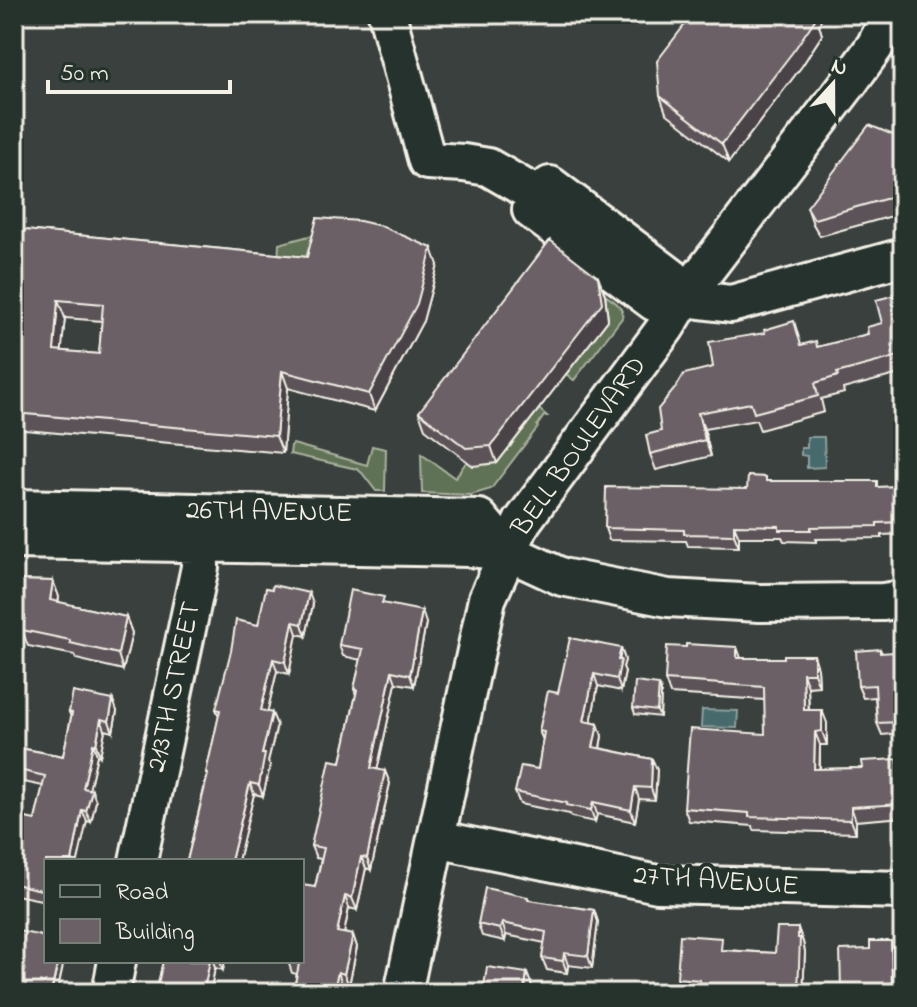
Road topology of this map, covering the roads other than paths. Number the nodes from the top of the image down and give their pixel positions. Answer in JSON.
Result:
{"nodes":[{"id":1,"x":387,"y":14,"type":"edge"},
{"id":2,"x":891,"y":14,"type":"edge"},
{"id":3,"x":903,"y":257,"type":"edge"},
{"id":4,"x":684,"y":298,"type":"junction"},
{"id":5,"x":14,"y":508,"type":"edge"},
{"id":6,"x":199,"y":527,"type":"junction"},
{"id":7,"x":14,"y":540,"type":"edge"},
{"id":8,"x":508,"y":552,"type":"junction"},
{"id":9,"x":903,"y":599,"type":"edge"},
{"id":10,"x":436,"y":839,"type":"junction"},
{"id":11,"x":138,"y":859,"type":"edge"},
{"id":12,"x":903,"y":890,"type":"edge"},
{"id":13,"x":117,"y":963,"type":"edge"},
{"id":14,"x":111,"y":993,"type":"edge"},
{"id":15,"x":403,"y":993,"type":"edge"}],
"edges":[{"from":1,"to":4,"type":"street"},
{"from":2,"to":4,"type":"street","name":"BELL BOULEVARD"},
{"from":3,"to":4,"type":"street"},
{"from":4,"to":8,"type":"street","name":"BELL BOULEVARD"},
{"from":5,"to":6,"type":"street","name":"26TH AVENUE"},
{"from":6,"to":7,"type":"street","name":"26TH AVENUE"},
{"from":6,"to":8,"type":"street","name":"26TH AVENUE"},
{"from":6,"to":11,"type":"street","name":"213TH STREET"},
{"from":8,"to":9,"type":"street","name":"26TH AVENUE"},
{"from":8,"to":10,"type":"street","name":"BELL BOULEVARD"},
{"from":10,"to":12,"type":"street","name":"27TH AVENUE"},
{"from":10,"to":15,"type":"street","name":"BELL BOULEVARD"},
{"from":13,"to":14,"type":"street"}]}
